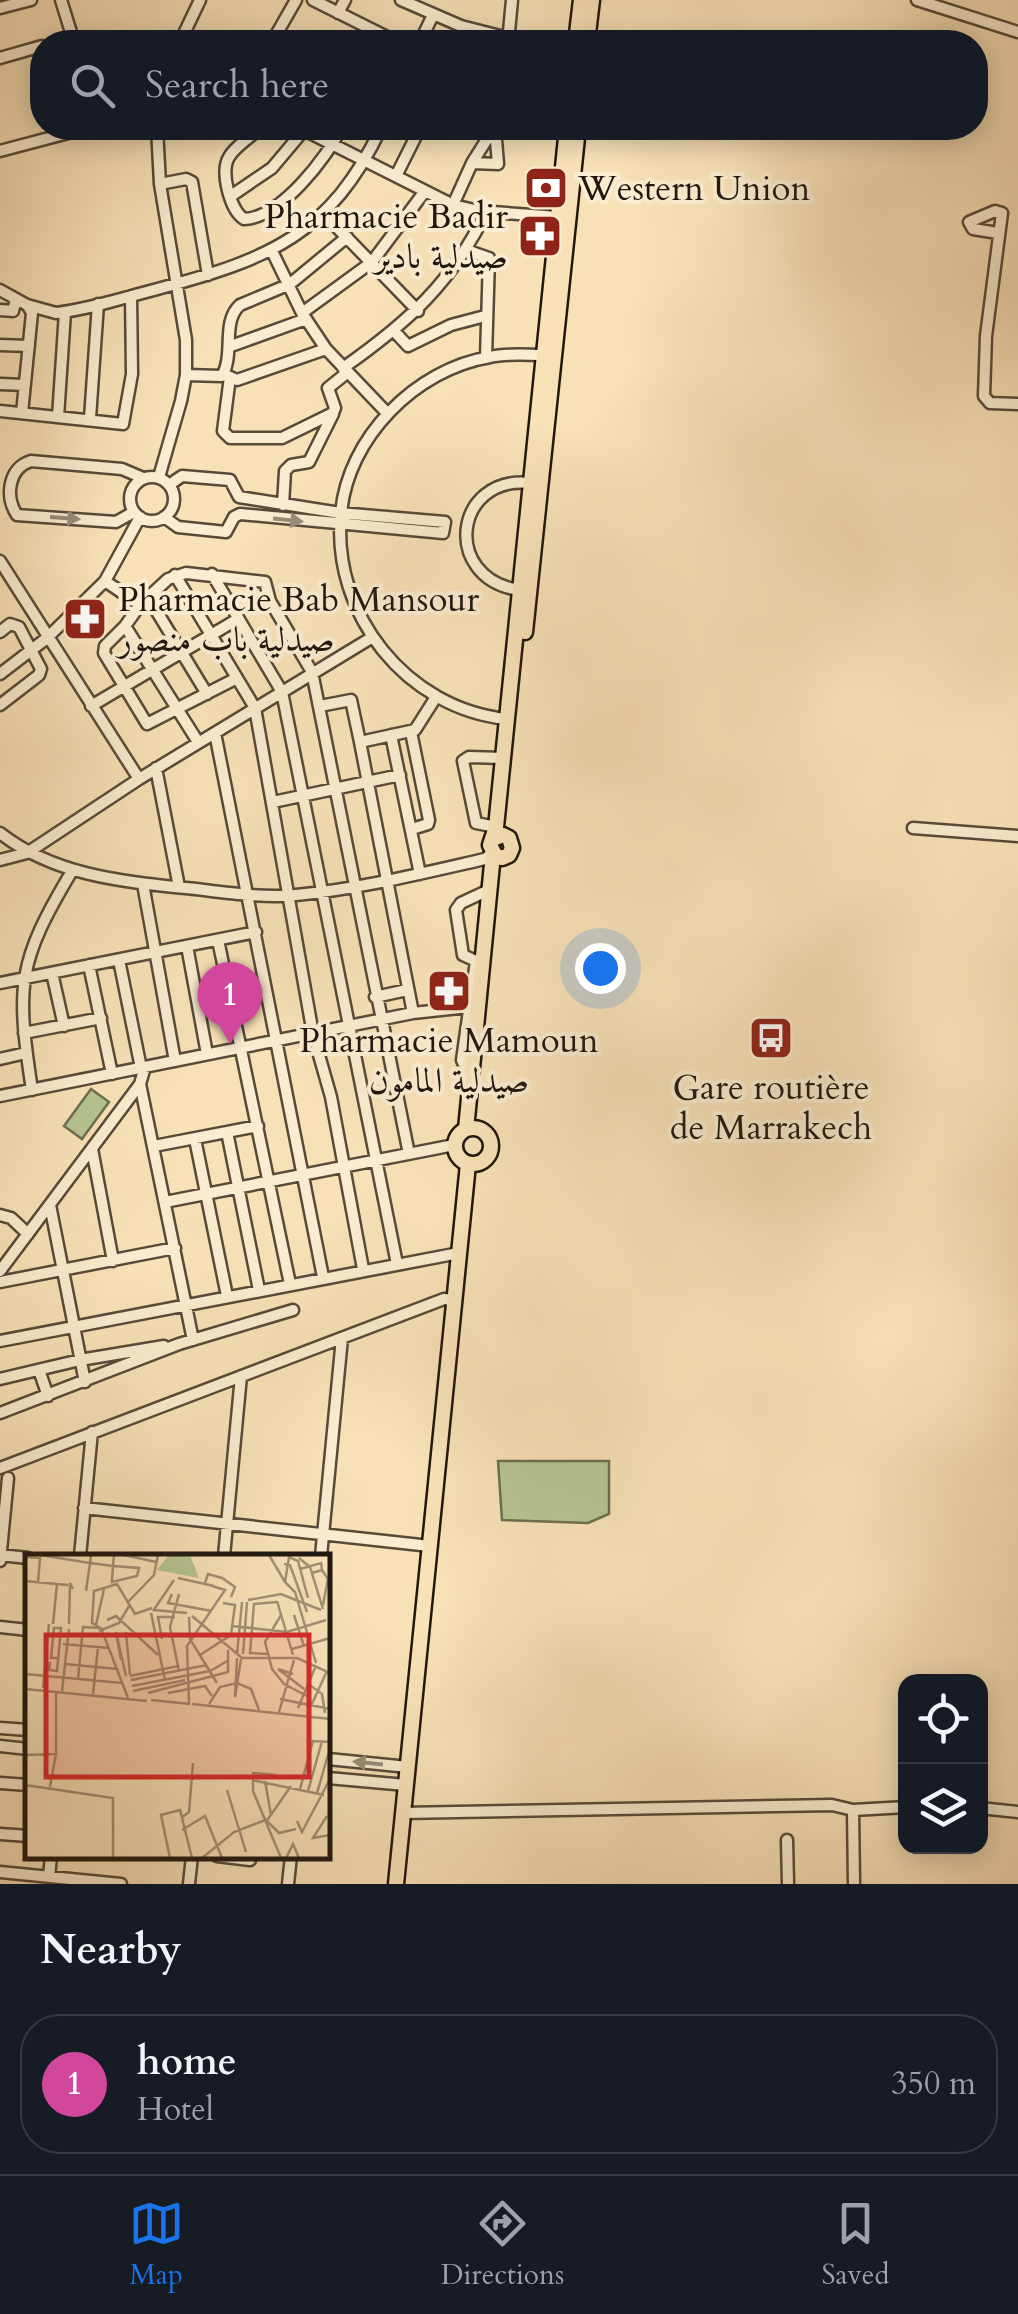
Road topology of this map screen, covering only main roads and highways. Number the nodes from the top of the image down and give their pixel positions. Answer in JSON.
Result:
{"nodes":[{"id":1,"x":581,"y":0,"type":"edge"},
{"id":2,"x":592,"y":0,"type":"edge"},
{"id":3,"x":577,"y":30,"type":"edge"},
{"id":4,"x":588,"y":30,"type":"edge"},
{"id":5,"x":566,"y":140,"type":"edge"},
{"id":6,"x":577,"y":140,"type":"edge"},
{"id":7,"x":498,"y":844,"type":"junction"},
{"id":8,"x":470,"y":1129,"type":"junction"},
{"id":9,"x":473,"y":1164,"type":"junction"},
{"id":10,"x":396,"y":1884,"type":"edge"}],
"edges":[{"from":1,"to":3,"type":"highway"},
{"from":2,"to":4,"type":"highway"},
{"from":5,"to":7,"type":"highway"},
{"from":6,"to":7,"type":"highway"},
{"from":7,"to":8,"type":"highway"},
{"from":7,"to":8,"type":"highway"},
{"from":8,"to":9,"type":"highway"},
{"from":8,"to":9,"type":"highway"},
{"from":9,"to":10,"type":"highway"}]}
